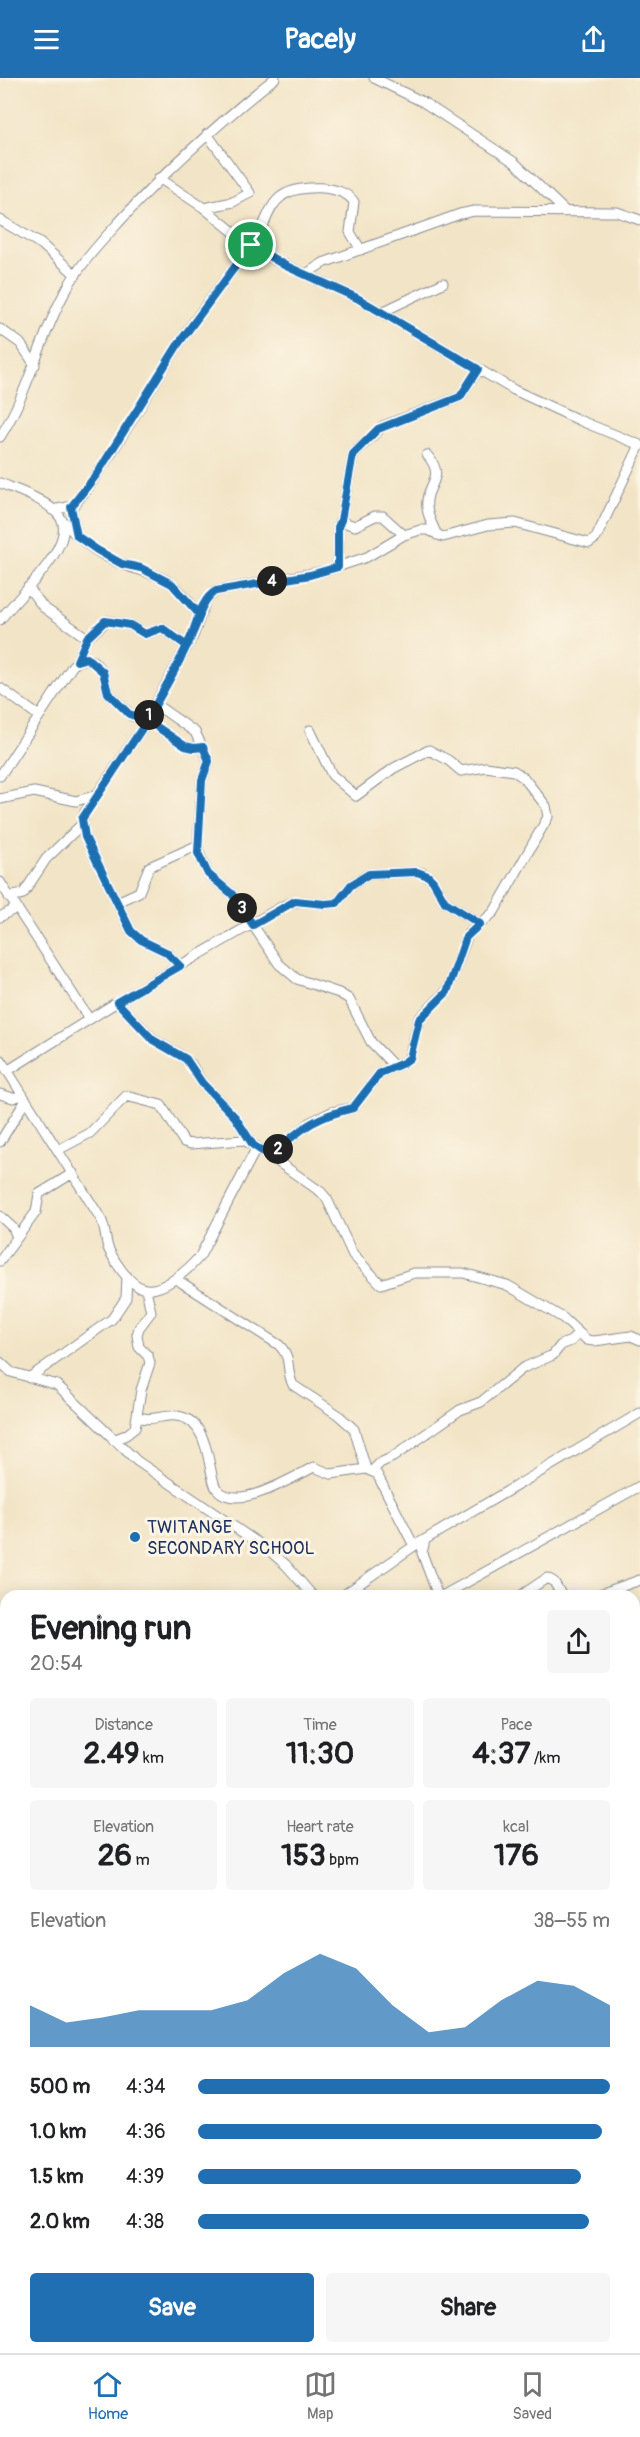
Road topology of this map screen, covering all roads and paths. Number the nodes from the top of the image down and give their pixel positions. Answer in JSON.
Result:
{"nodes":[{"id":1,"x":275,"y":78,"type":"edge"},
{"id":2,"x":374,"y":78,"type":"edge"},
{"id":3,"x":207,"y":134,"type":"junction"},
{"id":4,"x":159,"y":178,"type":"junction"},
{"id":5,"x":204,"y":208,"type":"junction"},
{"id":6,"x":565,"y":211,"type":"junction"},
{"id":7,"x":0,"y":220,"type":"edge"},
{"id":8,"x":640,"y":220,"type":"edge"},
{"id":9,"x":251,"y":245,"type":"junction"},
{"id":10,"x":361,"y":250,"type":"junction"},
{"id":11,"x":306,"y":274,"type":"junction"},
{"id":12,"x":76,"y":275,"type":"junction"},
{"id":13,"x":443,"y":283,"type":"dead end"},
{"id":14,"x":382,"y":312,"type":"junction"},
{"id":15,"x":0,"y":329,"type":"edge"},
{"id":16,"x":35,"y":365,"type":"junction"},
{"id":17,"x":478,"y":369,"type":"junction"},
{"id":18,"x":0,"y":437,"type":"edge"},
{"id":19,"x":640,"y":445,"type":"edge"},
{"id":20,"x":427,"y":455,"type":"dead end"},
{"id":21,"x":0,"y":483,"type":"edge"},
{"id":22,"x":71,"y":507,"type":"junction"},
{"id":23,"x":52,"y":510,"type":"junction"},
{"id":24,"x":61,"y":519,"type":"junction"},
{"id":25,"x":341,"y":520,"type":"junction"},
{"id":26,"x":404,"y":535,"type":"junction"},
{"id":27,"x":437,"y":535,"type":"junction"},
{"id":28,"x":77,"y":536,"type":"junction"},
{"id":29,"x":338,"y":567,"type":"junction"},
{"id":30,"x":28,"y":587,"type":"junction"},
{"id":31,"x":200,"y":615,"type":"junction"},
{"id":32,"x":0,"y":620,"type":"edge"},
{"id":33,"x":87,"y":638,"type":"junction"},
{"id":34,"x":187,"y":646,"type":"junction"},
{"id":35,"x":77,"y":661,"type":"junction"},
{"id":36,"x":0,"y":688,"type":"edge"},
{"id":37,"x":155,"y":704,"type":"junction"},
{"id":38,"x":39,"y":716,"type":"junction"},
{"id":39,"x":147,"y":720,"type":"junction"},
{"id":40,"x":310,"y":730,"type":"dead end"},
{"id":41,"x":203,"y":747,"type":"junction"},
{"id":42,"x":0,"y":776,"type":"edge"},
{"id":43,"x":97,"y":795,"type":"junction"},
{"id":44,"x":0,"y":799,"type":"edge"},
{"id":45,"x":82,"y":824,"type":"junction"},
{"id":46,"x":198,"y":844,"type":"junction"},
{"id":47,"x":0,"y":882,"type":"edge"},
{"id":48,"x":9,"y":897,"type":"junction"},
{"id":49,"x":117,"y":902,"type":"junction"},
{"id":50,"x":16,"y":908,"type":"junction"},
{"id":51,"x":0,"y":918,"type":"edge"},
{"id":52,"x":480,"y":924,"type":"junction"},
{"id":53,"x":253,"y":925,"type":"junction"},
{"id":54,"x":180,"y":966,"type":"junction"},
{"id":55,"x":117,"y":1002,"type":"junction"},
{"id":56,"x":89,"y":1019,"type":"junction"},
{"id":57,"x":0,"y":1059,"type":"edge"},
{"id":58,"x":394,"y":1066,"type":"junction"},
{"id":59,"x":7,"y":1071,"type":"junction"},
{"id":60,"x":0,"y":1094,"type":"edge"},
{"id":61,"x":24,"y":1097,"type":"junction"},
{"id":62,"x":4,"y":1127,"type":"edge"},
{"id":63,"x":0,"y":1142,"type":"edge"},
{"id":64,"x":255,"y":1146,"type":"junction"},
{"id":65,"x":58,"y":1150,"type":"junction"},
{"id":66,"x":269,"y":1156,"type":"junction"},
{"id":67,"x":73,"y":1173,"type":"junction"},
{"id":68,"x":0,"y":1216,"type":"edge"},
{"id":69,"x":18,"y":1237,"type":"junction"},
{"id":70,"x":0,"y":1261,"type":"edge"},
{"id":71,"x":126,"y":1276,"type":"junction"},
{"id":72,"x":176,"y":1279,"type":"junction"},
{"id":73,"x":146,"y":1289,"type":"junction"},
{"id":74,"x":578,"y":1334,"type":"junction"},
{"id":75,"x":640,"y":1340,"type":"edge"},
{"id":76,"x":0,"y":1362,"type":"edge"},
{"id":77,"x":29,"y":1378,"type":"junction"},
{"id":78,"x":640,"y":1413,"type":"edge"},
{"id":79,"x":138,"y":1417,"type":"junction"},
{"id":80,"x":112,"y":1440,"type":"junction"},
{"id":81,"x":369,"y":1470,"type":"junction"},
{"id":82,"x":640,"y":1486,"type":"edge"},
{"id":83,"x":425,"y":1540,"type":"junction"},
{"id":84,"x":414,"y":1546,"type":"junction"},
{"id":85,"x":640,"y":1580,"type":"edge"},
{"id":86,"x":308,"y":1590,"type":"edge"},
{"id":87,"x":351,"y":1590,"type":"edge"},
{"id":88,"x":437,"y":1590,"type":"edge"},
{"id":89,"x":451,"y":1590,"type":"edge"},
{"id":90,"x":529,"y":1590,"type":"edge"},
{"id":91,"x":559,"y":1590,"type":"edge"},
{"id":92,"x":611,"y":1590,"type":"edge"}],
"edges":[{"from":1,"to":3,"type":"street"},
{"from":2,"to":6,"type":"street"},
{"from":3,"to":4,"type":"street"},
{"from":3,"to":5,"type":"street"},
{"from":4,"to":5,"type":"street"},
{"from":4,"to":12,"type":"street"},
{"from":5,"to":9,"type":"street"},
{"from":6,"to":8,"type":"street"},
{"from":6,"to":10,"type":"street"},
{"from":7,"to":12,"type":"street"},
{"from":9,"to":10,"type":"street"},
{"from":9,"to":11,"type":"street"},
{"from":9,"to":22,"type":"street"},
{"from":10,"to":11,"type":"street"},
{"from":11,"to":14,"type":"street"},
{"from":12,"to":16,"type":"street"},
{"from":13,"to":14,"type":"street"},
{"from":14,"to":17,"type":"street"},
{"from":15,"to":16,"type":"street"},
{"from":16,"to":18,"type":"street"},
{"from":17,"to":19,"type":"street"},
{"from":17,"to":25,"type":"street"},
{"from":19,"to":27,"type":"street"},
{"from":20,"to":27,"type":"street"},
{"from":21,"to":23,"type":"street"},
{"from":22,"to":23,"type":"street"},
{"from":22,"to":28,"type":"street"},
{"from":23,"to":24,"type":"street"},
{"from":24,"to":28,"type":"street"},
{"from":24,"to":30,"type":"street"},
{"from":25,"to":26,"type":"street"},
{"from":25,"to":29,"type":"street"},
{"from":26,"to":27,"type":"street"},
{"from":26,"to":29,"type":"street"},
{"from":28,"to":31,"type":"street"},
{"from":29,"to":31,"type":"street"},
{"from":30,"to":32,"type":"street"},
{"from":30,"to":33,"type":"street"},
{"from":31,"to":34,"type":"street"},
{"from":33,"to":34,"type":"street"},
{"from":33,"to":35,"type":"street"},
{"from":34,"to":37,"type":"street"},
{"from":35,"to":38,"type":"street"},
{"from":35,"to":39,"type":"street"},
{"from":36,"to":38,"type":"street"},
{"from":37,"to":39,"type":"street"},
{"from":37,"to":41,"type":"street"},
{"from":38,"to":42,"type":"street"},
{"from":39,"to":41,"type":"street"},
{"from":39,"to":43,"type":"street"},
{"from":40,"to":52,"type":"street"},
{"from":41,"to":46,"type":"street"},
{"from":43,"to":44,"type":"street"},
{"from":43,"to":45,"type":"street"},
{"from":45,"to":48,"type":"street"},
{"from":45,"to":49,"type":"street"},
{"from":46,"to":49,"type":"street"},
{"from":46,"to":53,"type":"street"},
{"from":47,"to":48,"type":"street"},
{"from":48,"to":50,"type":"street"},
{"from":49,"to":54,"type":"street"},
{"from":50,"to":51,"type":"street"},
{"from":50,"to":56,"type":"street"},
{"from":52,"to":53,"type":"street"},
{"from":52,"to":58,"type":"street"},
{"from":53,"to":54,"type":"street"},
{"from":53,"to":58,"type":"street"},
{"from":54,"to":55,"type":"street"},
{"from":55,"to":56,"type":"street"},
{"from":55,"to":64,"type":"street"},
{"from":56,"to":59,"type":"street"},
{"from":57,"to":59,"type":"street"},
{"from":58,"to":66,"type":"street"},
{"from":59,"to":61,"type":"street"},
{"from":60,"to":61,"type":"street"},
{"from":61,"to":62,"type":"street"},
{"from":61,"to":65,"type":"street"},
{"from":62,"to":63,"type":"street"},
{"from":64,"to":65,"type":"street"},
{"from":64,"to":66,"type":"street"},
{"from":64,"to":72,"type":"street"},
{"from":65,"to":67,"type":"street"},
{"from":66,"to":74,"type":"street"},
{"from":67,"to":69,"type":"street"},
{"from":67,"to":71,"type":"street"},
{"from":68,"to":69,"type":"street"},
{"from":69,"to":70,"type":"street"},
{"from":71,"to":73,"type":"street"},
{"from":71,"to":77,"type":"street"},
{"from":72,"to":73,"type":"street"},
{"from":72,"to":81,"type":"street"},
{"from":73,"to":79,"type":"street"},
{"from":74,"to":75,"type":"street"},
{"from":74,"to":81,"type":"street"},
{"from":76,"to":77,"type":"street"},
{"from":77,"to":80,"type":"street"},
{"from":78,"to":83,"type":"street"},
{"from":79,"to":80,"type":"street"},
{"from":79,"to":81,"type":"street"},
{"from":80,"to":86,"type":"street"},
{"from":81,"to":84,"type":"street"},
{"from":82,"to":89,"type":"street"},
{"from":83,"to":84,"type":"street"},
{"from":83,"to":88,"type":"street"},
{"from":84,"to":87,"type":"street"},
{"from":85,"to":92,"type":"street"},
{"from":90,"to":91,"type":"street"}]}
